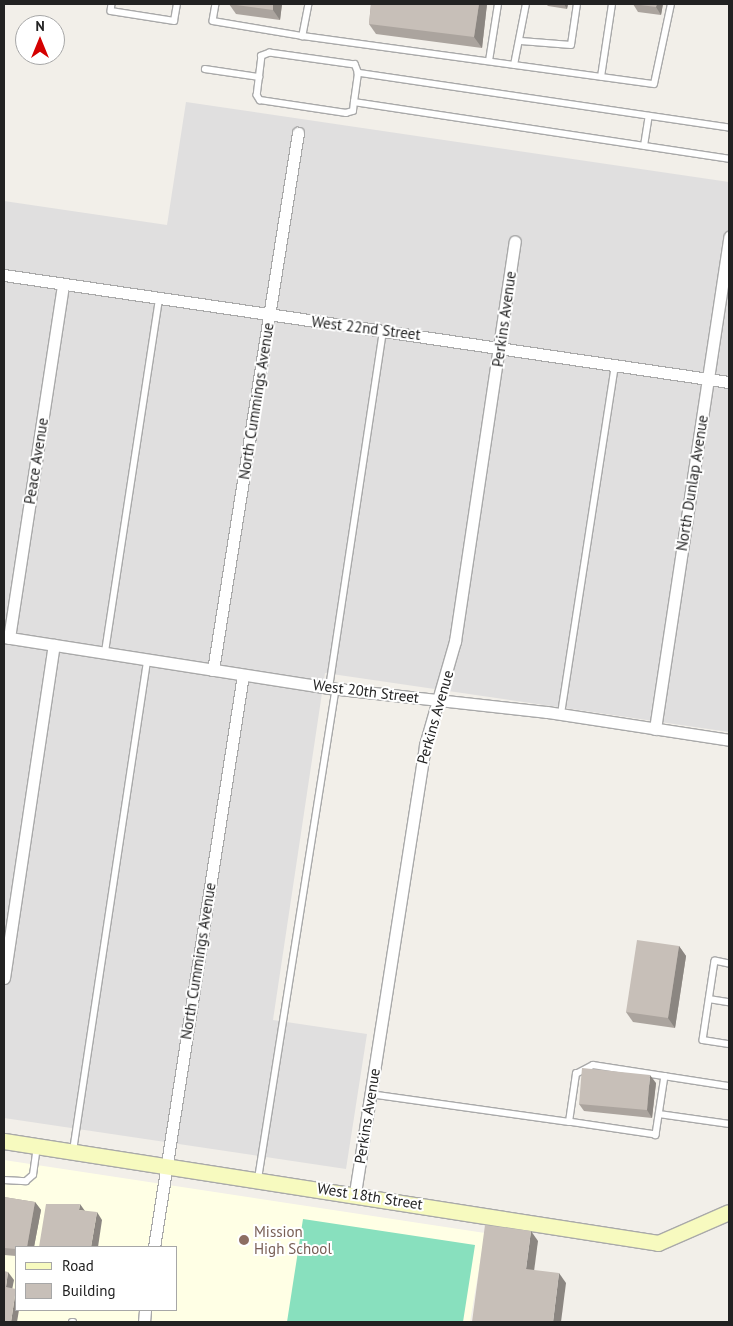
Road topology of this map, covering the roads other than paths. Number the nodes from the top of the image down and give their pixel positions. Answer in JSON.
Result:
{"nodes":[{"id":1,"x":112,"y":4,"type":"edge"},
{"id":2,"x":177,"y":4,"type":"edge"},
{"id":3,"x":216,"y":4,"type":"edge"},
{"id":4,"x":308,"y":4,"type":"edge"},
{"id":5,"x":498,"y":4,"type":"edge"},
{"id":6,"x":526,"y":4,"type":"edge"},
{"id":7,"x":577,"y":4,"type":"edge"},
{"id":8,"x":612,"y":4,"type":"edge"},
{"id":9,"x":671,"y":4,"type":"edge"},
{"id":10,"x":303,"y":36,"type":"junction"},
{"id":11,"x":520,"y":41,"type":"junction"},
{"id":12,"x":489,"y":61,"type":"junction"},
{"id":13,"x":514,"y":65,"type":"junction"},
{"id":14,"x":205,"y":69,"type":"dead end"},
{"id":15,"x":358,"y":73,"type":"junction"},
{"id":16,"x":259,"y":76,"type":"junction"},
{"id":17,"x":601,"y":77,"type":"junction"},
{"id":18,"x":354,"y":102,"type":"junction"},
{"id":19,"x":649,"y":116,"type":"junction"},
{"id":20,"x":729,"y":128,"type":"edge"},
{"id":21,"x":298,"y":133,"type":"dead end"},
{"id":22,"x":644,"y":146,"type":"junction"},
{"id":23,"x":729,"y":159,"type":"edge"},
{"id":24,"x":729,"y":237,"type":"edge"},
{"id":25,"x":516,"y":241,"type":"dead end"},
{"id":26,"x":4,"y":275,"type":"edge"},
{"id":27,"x":63,"y":284,"type":"junction"},
{"id":28,"x":159,"y":299,"type":"junction"},
{"id":29,"x":269,"y":316,"type":"junction"},
{"id":30,"x":383,"y":330,"type":"junction"},
{"id":31,"x":500,"y":347,"type":"junction"},
{"id":32,"x":615,"y":364,"type":"junction"},
{"id":33,"x":707,"y":378,"type":"junction"},
{"id":34,"x":729,"y":382,"type":"edge"},
{"id":35,"x":6,"y":637,"type":"edge"},
{"id":36,"x":54,"y":645,"type":"junction"},
{"id":37,"x":105,"y":652,"type":"junction"},
{"id":38,"x":147,"y":660,"type":"junction"},
{"id":39,"x":214,"y":670,"type":"junction"},
{"id":40,"x":243,"y":675,"type":"junction"},
{"id":41,"x":333,"y":688,"type":"junction"},
{"id":42,"x":440,"y":700,"type":"junction"},
{"id":43,"x":562,"y":714,"type":"junction"},
{"id":44,"x":655,"y":729,"type":"junction"},
{"id":45,"x":729,"y":740,"type":"edge"},
{"id":46,"x":729,"y":964,"type":"edge"},
{"id":47,"x":4,"y":978,"type":"edge"},
{"id":48,"x":709,"y":999,"type":"junction"},
{"id":49,"x":729,"y":1002,"type":"edge"},
{"id":50,"x":729,"y":1044,"type":"edge"},
{"id":51,"x":665,"y":1076,"type":"junction"},
{"id":52,"x":729,"y":1086,"type":"edge"},
{"id":53,"x":370,"y":1094,"type":"junction"},
{"id":54,"x":659,"y":1114,"type":"junction"},
{"id":55,"x":569,"y":1122,"type":"junction"},
{"id":56,"x":729,"y":1124,"type":"edge"},
{"id":57,"x":4,"y":1141,"type":"edge"},
{"id":58,"x":37,"y":1146,"type":"junction"},
{"id":59,"x":72,"y":1151,"type":"junction"},
{"id":60,"x":165,"y":1165,"type":"junction"},
{"id":61,"x":258,"y":1179,"type":"junction"},
{"id":62,"x":4,"y":1180,"type":"edge"},
{"id":63,"x":355,"y":1194,"type":"junction"},
{"id":64,"x":729,"y":1212,"type":"edge"},
{"id":65,"x":154,"y":1246,"type":"edge"}],
"edges":[{"from":1,"to":2,"type":"lane"},
{"from":3,"to":10,"type":"lane"},
{"from":4,"to":10,"type":"lane"},
{"from":5,"to":12,"type":"lane"},
{"from":6,"to":11,"type":"lane"},
{"from":7,"to":11,"type":"lane"},
{"from":8,"to":17,"type":"lane"},
{"from":9,"to":17,"type":"lane"},
{"from":10,"to":12,"type":"lane"},
{"from":11,"to":13,"type":"lane"},
{"from":12,"to":13,"type":"lane"},
{"from":13,"to":17,"type":"lane"},
{"from":14,"to":16,"type":"lane"},
{"from":15,"to":16,"type":"lane"},
{"from":15,"to":18,"type":"lane"},
{"from":15,"to":19,"type":"lane"},
{"from":16,"to":18,"type":"lane"},
{"from":18,"to":22,"type":"lane"},
{"from":19,"to":20,"type":"lane"},
{"from":19,"to":22,"type":"lane"},
{"from":21,"to":29,"type":"street","name":"North Cummings Avenue"},
{"from":22,"to":23,"type":"lane"},
{"from":24,"to":33,"type":"street","name":"North Dunlap Avenue"},
{"from":25,"to":31,"type":"street","name":"Perkins Avenue"},
{"from":26,"to":27,"type":"street","name":"West 22nd Street"},
{"from":27,"to":28,"type":"street","name":"West 22nd Street"},
{"from":27,"to":35,"type":"street","name":"Peace Avenue"},
{"from":28,"to":29,"type":"street","name":"West 22nd Street"},
{"from":28,"to":37,"type":"lane"},
{"from":29,"to":30,"type":"street","name":"West 22nd Street"},
{"from":29,"to":39,"type":"street","name":"North Cummings Avenue"},
{"from":30,"to":31,"type":"street","name":"West 22nd Street"},
{"from":30,"to":41,"type":"lane"},
{"from":31,"to":32,"type":"street","name":"West 22nd Street"},
{"from":31,"to":42,"type":"street","name":"Perkins Avenue"},
{"from":32,"to":33,"type":"street","name":"West 22nd Street"},
{"from":32,"to":43,"type":"lane"},
{"from":33,"to":34,"type":"street","name":"West 22nd Street"},
{"from":33,"to":44,"type":"street","name":"North Dunlap Avenue"},
{"from":35,"to":36,"type":"street","name":"West 20th Street"},
{"from":36,"to":37,"type":"street","name":"West 20th Street"},
{"from":36,"to":47,"type":"street"},
{"from":37,"to":38,"type":"street","name":"West 20th Street"},
{"from":38,"to":39,"type":"street","name":"West 20th Street"},
{"from":38,"to":59,"type":"lane"},
{"from":39,"to":40,"type":"street","name":"West 20th Street"},
{"from":40,"to":41,"type":"street","name":"West 20th Street"},
{"from":40,"to":60,"type":"street","name":"North Cummings Avenue"},
{"from":41,"to":42,"type":"street","name":"West 20th Street"},
{"from":41,"to":61,"type":"lane"},
{"from":42,"to":43,"type":"street","name":"West 20th Street"},
{"from":42,"to":53,"type":"street","name":"Perkins Avenue"},
{"from":43,"to":44,"type":"street","name":"West 20th Street"},
{"from":44,"to":45,"type":"street","name":"West 20th Street"},
{"from":46,"to":48,"type":"lane"},
{"from":48,"to":49,"type":"lane"},
{"from":48,"to":50,"type":"lane"},
{"from":51,"to":52,"type":"lane"},
{"from":51,"to":54,"type":"lane"},
{"from":51,"to":55,"type":"lane"},
{"from":53,"to":55,"type":"lane"},
{"from":53,"to":63,"type":"street","name":"Perkins Avenue"},
{"from":54,"to":55,"type":"lane"},
{"from":54,"to":56,"type":"lane"},
{"from":57,"to":58,"type":"street","name":"West 18th Street"},
{"from":58,"to":59,"type":"street","name":"West 18th Street"},
{"from":58,"to":62,"type":"lane"},
{"from":59,"to":60,"type":"street","name":"West 18th Street"},
{"from":60,"to":61,"type":"street","name":"West 18th Street"},
{"from":60,"to":65,"type":"street","name":"North Cummings Avenue"},
{"from":61,"to":63,"type":"street","name":"West 18th Street"},
{"from":63,"to":64,"type":"street","name":"West 18th Street"}]}
